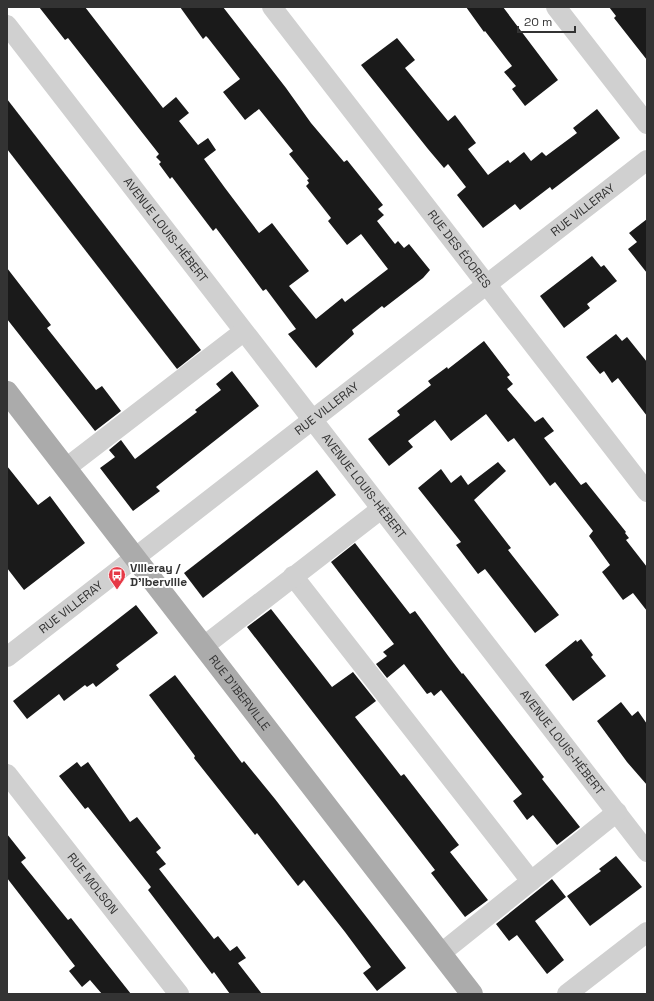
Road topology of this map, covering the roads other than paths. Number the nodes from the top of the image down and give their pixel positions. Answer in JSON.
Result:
{"nodes":[{"id":1,"x":272,"y":7,"type":"edge"},
{"id":2,"x":556,"y":7,"type":"edge"},
{"id":3,"x":7,"y":26,"type":"edge"},
{"id":4,"x":647,"y":124,"type":"edge"},
{"id":5,"x":647,"y":160,"type":"edge"},
{"id":6,"x":486,"y":284,"type":"junction"},
{"id":7,"x":243,"y":332,"type":"junction"},
{"id":8,"x":7,"y":392,"type":"edge"},
{"id":9,"x":312,"y":419,"type":"junction"},
{"id":10,"x":66,"y":468,"type":"junction"},
{"id":11,"x":647,"y":492,"type":"edge"},
{"id":12,"x":381,"y":509,"type":"junction"},
{"id":13,"x":135,"y":557,"type":"junction"},
{"id":14,"x":293,"y":576,"type":"junction"},
{"id":15,"x":204,"y":646,"type":"junction"},
{"id":16,"x":7,"y":657,"type":"edge"},
{"id":17,"x":7,"y":774,"type":"edge"},
{"id":18,"x":617,"y":812,"type":"junction"},
{"id":19,"x":647,"y":852,"type":"edge"},
{"id":20,"x":531,"y":881,"type":"junction"},
{"id":21,"x":647,"y":932,"type":"edge"},
{"id":22,"x":440,"y":954,"type":"junction"},
{"id":23,"x":179,"y":994,"type":"edge"},
{"id":24,"x":472,"y":994,"type":"edge"},
{"id":25,"x":567,"y":994,"type":"edge"}],
"edges":[{"from":1,"to":6,"type":"street","name":"RUE DES ÉCORES"},
{"from":2,"to":4,"type":"street"},
{"from":3,"to":7,"type":"street","name":"AVENUE LOUIS-HÉBERT"},
{"from":5,"to":6,"type":"street","name":"RUE VILLERAY"},
{"from":6,"to":9,"type":"street","name":"RUE VILLERAY"},
{"from":6,"to":11,"type":"street","name":"RUE DES ÉCORES"},
{"from":7,"to":9,"type":"street","name":"AVENUE LOUIS-HÉBERT"},
{"from":7,"to":10,"type":"street"},
{"from":8,"to":10,"type":"main road","name":"RUE D'IBERVILLE"},
{"from":9,"to":12,"type":"street","name":"AVENUE LOUIS-HÉBERT"},
{"from":9,"to":13,"type":"street","name":"RUE VILLERAY"},
{"from":10,"to":13,"type":"main road","name":"RUE D'IBERVILLE"},
{"from":12,"to":14,"type":"street"},
{"from":12,"to":18,"type":"street","name":"AVENUE LOUIS-HÉBERT"},
{"from":13,"to":15,"type":"main road","name":"RUE D'IBERVILLE"},
{"from":13,"to":16,"type":"street","name":"RUE VILLERAY"},
{"from":14,"to":15,"type":"street"},
{"from":14,"to":20,"type":"street"},
{"from":15,"to":22,"type":"main road","name":"RUE D'IBERVILLE"},
{"from":17,"to":23,"type":"street","name":"RUE MOLSON"},
{"from":18,"to":19,"type":"street","name":"AVENUE LOUIS-HÉBERT"},
{"from":18,"to":20,"type":"street"},
{"from":20,"to":22,"type":"street"},
{"from":21,"to":25,"type":"street"},
{"from":22,"to":24,"type":"main road","name":"RUE D'IBERVILLE"}]}
